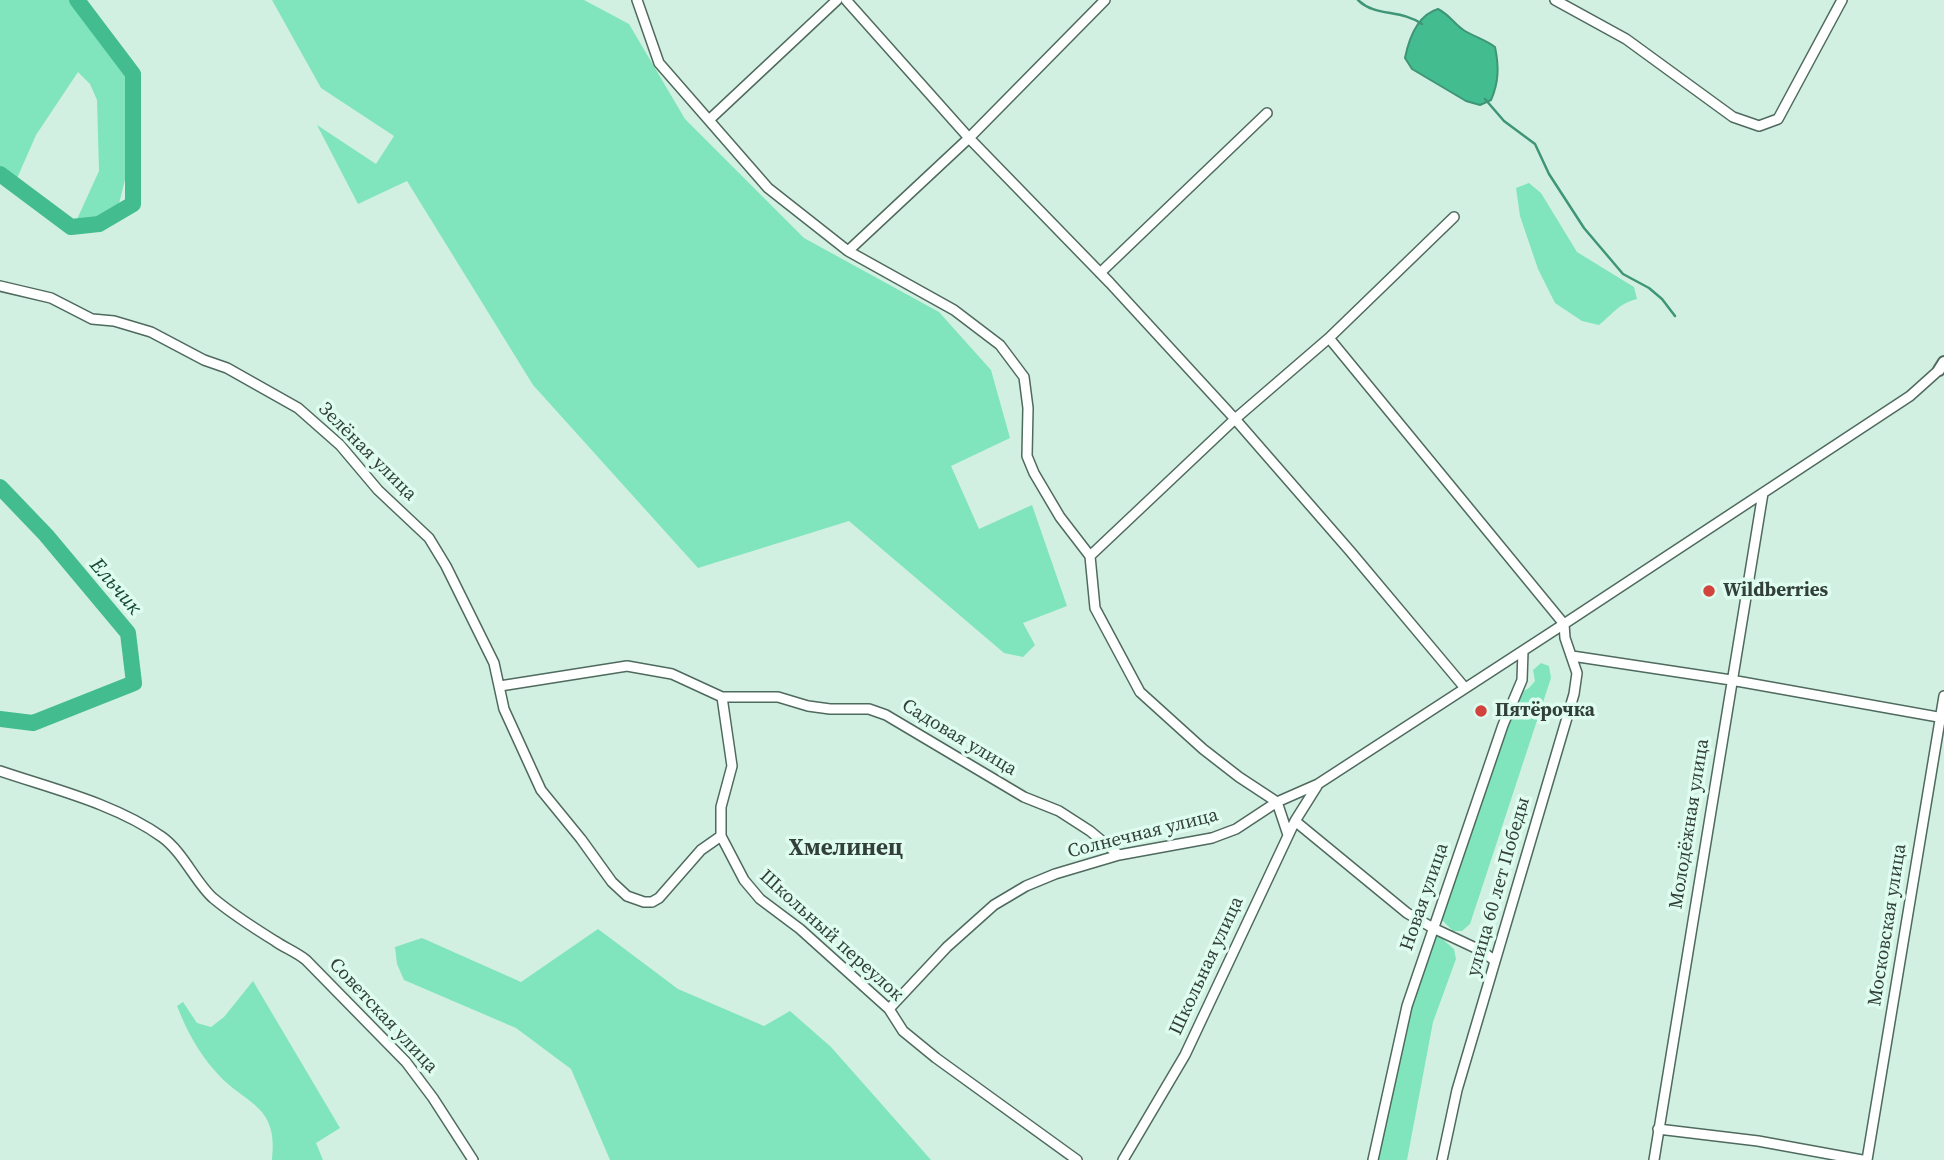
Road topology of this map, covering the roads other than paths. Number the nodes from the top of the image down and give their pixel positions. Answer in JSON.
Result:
{"nodes":[{"id":1,"x":637,"y":0,"type":"edge"},
{"id":2,"x":837,"y":0,"type":"edge"},
{"id":3,"x":846,"y":0,"type":"edge"},
{"id":4,"x":1105,"y":0,"type":"edge"},
{"id":5,"x":1555,"y":0,"type":"edge"},
{"id":6,"x":1842,"y":0,"type":"edge"},
{"id":7,"x":1268,"y":113,"type":"dead end"},
{"id":8,"x":709,"y":120,"type":"junction"},
{"id":9,"x":969,"y":138,"type":"junction"},
{"id":10,"x":1454,"y":217,"type":"dead end"},
{"id":11,"x":848,"y":251,"type":"junction"},
{"id":12,"x":1100,"y":273,"type":"junction"},
{"id":13,"x":0,"y":286,"type":"edge"},
{"id":14,"x":1329,"y":338,"type":"junction"},
{"id":15,"x":1941,"y":366,"type":"edge"},
{"id":16,"x":1234,"y":419,"type":"junction"},
{"id":17,"x":1763,"y":493,"type":"junction"},
{"id":18,"x":1090,"y":556,"type":"junction"},
{"id":19,"x":1564,"y":624,"type":"junction"},
{"id":20,"x":1522,"y":651,"type":"junction"},
{"id":21,"x":1572,"y":656,"type":"junction"},
{"id":22,"x":1731,"y":680,"type":"junction"},
{"id":23,"x":500,"y":686,"type":"junction"},
{"id":24,"x":1465,"y":688,"type":"junction"},
{"id":25,"x":1944,"y":696,"type":"edge"},
{"id":26,"x":722,"y":697,"type":"junction"},
{"id":27,"x":1942,"y":718,"type":"edge"},
{"id":28,"x":0,"y":771,"type":"edge"},
{"id":29,"x":1318,"y":784,"type":"junction"},
{"id":30,"x":1277,"y":802,"type":"junction"},
{"id":31,"x":1295,"y":821,"type":"junction"},
{"id":32,"x":1288,"y":835,"type":"junction"},
{"id":33,"x":721,"y":836,"type":"junction"},
{"id":34,"x":1119,"y":855,"type":"junction"},
{"id":35,"x":1433,"y":928,"type":"junction"},
{"id":36,"x":1495,"y":961,"type":"junction"},
{"id":37,"x":889,"y":1009,"type":"junction"},
{"id":38,"x":1658,"y":1129,"type":"junction"},
{"id":39,"x":473,"y":1160,"type":"edge"},
{"id":40,"x":1077,"y":1160,"type":"edge"},
{"id":41,"x":1123,"y":1160,"type":"edge"},
{"id":42,"x":1373,"y":1160,"type":"edge"},
{"id":43,"x":1441,"y":1160,"type":"edge"},
{"id":44,"x":1654,"y":1160,"type":"edge"},
{"id":45,"x":1865,"y":1160,"type":"edge"}],
"edges":[{"from":1,"to":8,"type":"street"},
{"from":2,"to":8,"type":"street"},
{"from":3,"to":9,"type":"street"},
{"from":4,"to":9,"type":"street"},
{"from":5,"to":6,"type":"street"},
{"from":7,"to":12,"type":"street"},
{"from":8,"to":11,"type":"street"},
{"from":9,"to":11,"type":"street"},
{"from":9,"to":12,"type":"street"},
{"from":10,"to":14,"type":"street"},
{"from":11,"to":18,"type":"street"},
{"from":12,"to":16,"type":"street"},
{"from":13,"to":23,"type":"street","name":"Зелёная улица"},
{"from":14,"to":16,"type":"street"},
{"from":14,"to":19,"type":"street"},
{"from":15,"to":17,"type":"street","name":"Солнечная улица"},
{"from":16,"to":18,"type":"street"},
{"from":16,"to":24,"type":"street"},
{"from":17,"to":19,"type":"street","name":"Солнечная улица"},
{"from":17,"to":22,"type":"street","name":"Молодёжная улица"},
{"from":18,"to":30,"type":"street"},
{"from":19,"to":20,"type":"street","name":"Солнечная улица"},
{"from":19,"to":21,"type":"street","name":"улица 60 лет Победы"},
{"from":20,"to":24,"type":"street","name":"Солнечная улица"},
{"from":20,"to":35,"type":"street","name":"Новая улица"},
{"from":21,"to":22,"type":"street"},
{"from":21,"to":36,"type":"street","name":"улица 60 лет Победы"},
{"from":22,"to":27,"type":"street"},
{"from":22,"to":38,"type":"street","name":"Молодёжная улица"},
{"from":23,"to":26,"type":"street"},
{"from":23,"to":33,"type":"street","name":"Зелёная улица"},
{"from":24,"to":29,"type":"street","name":"Солнечная улица"},
{"from":25,"to":27,"type":"street","name":"Московская улица"},
{"from":26,"to":33,"type":"street"},
{"from":26,"to":34,"type":"street","name":"Садовая улица"},
{"from":27,"to":45,"type":"street","name":"Московская улица"},
{"from":28,"to":39,"type":"street","name":"Советская улица"},
{"from":29,"to":30,"type":"street","name":"Солнечная улица"},
{"from":29,"to":31,"type":"street","name":"Школьная улица"},
{"from":30,"to":32,"type":"street"},
{"from":30,"to":34,"type":"street","name":"Солнечная улица"},
{"from":31,"to":32,"type":"street","name":"Школьная улица"},
{"from":31,"to":35,"type":"street"},
{"from":32,"to":41,"type":"street","name":"Школьная улица"},
{"from":33,"to":37,"type":"street","name":"Школьный переулок"},
{"from":34,"to":37,"type":"street","name":"Солнечная улица"},
{"from":35,"to":36,"type":"street"},
{"from":35,"to":42,"type":"street","name":"Новая улица"},
{"from":36,"to":43,"type":"street","name":"улица 60 лет Победы"},
{"from":37,"to":40,"type":"street","name":"Школьный переулок"},
{"from":38,"to":44,"type":"street","name":"Молодёжная улица"},
{"from":38,"to":45,"type":"street"}]}
